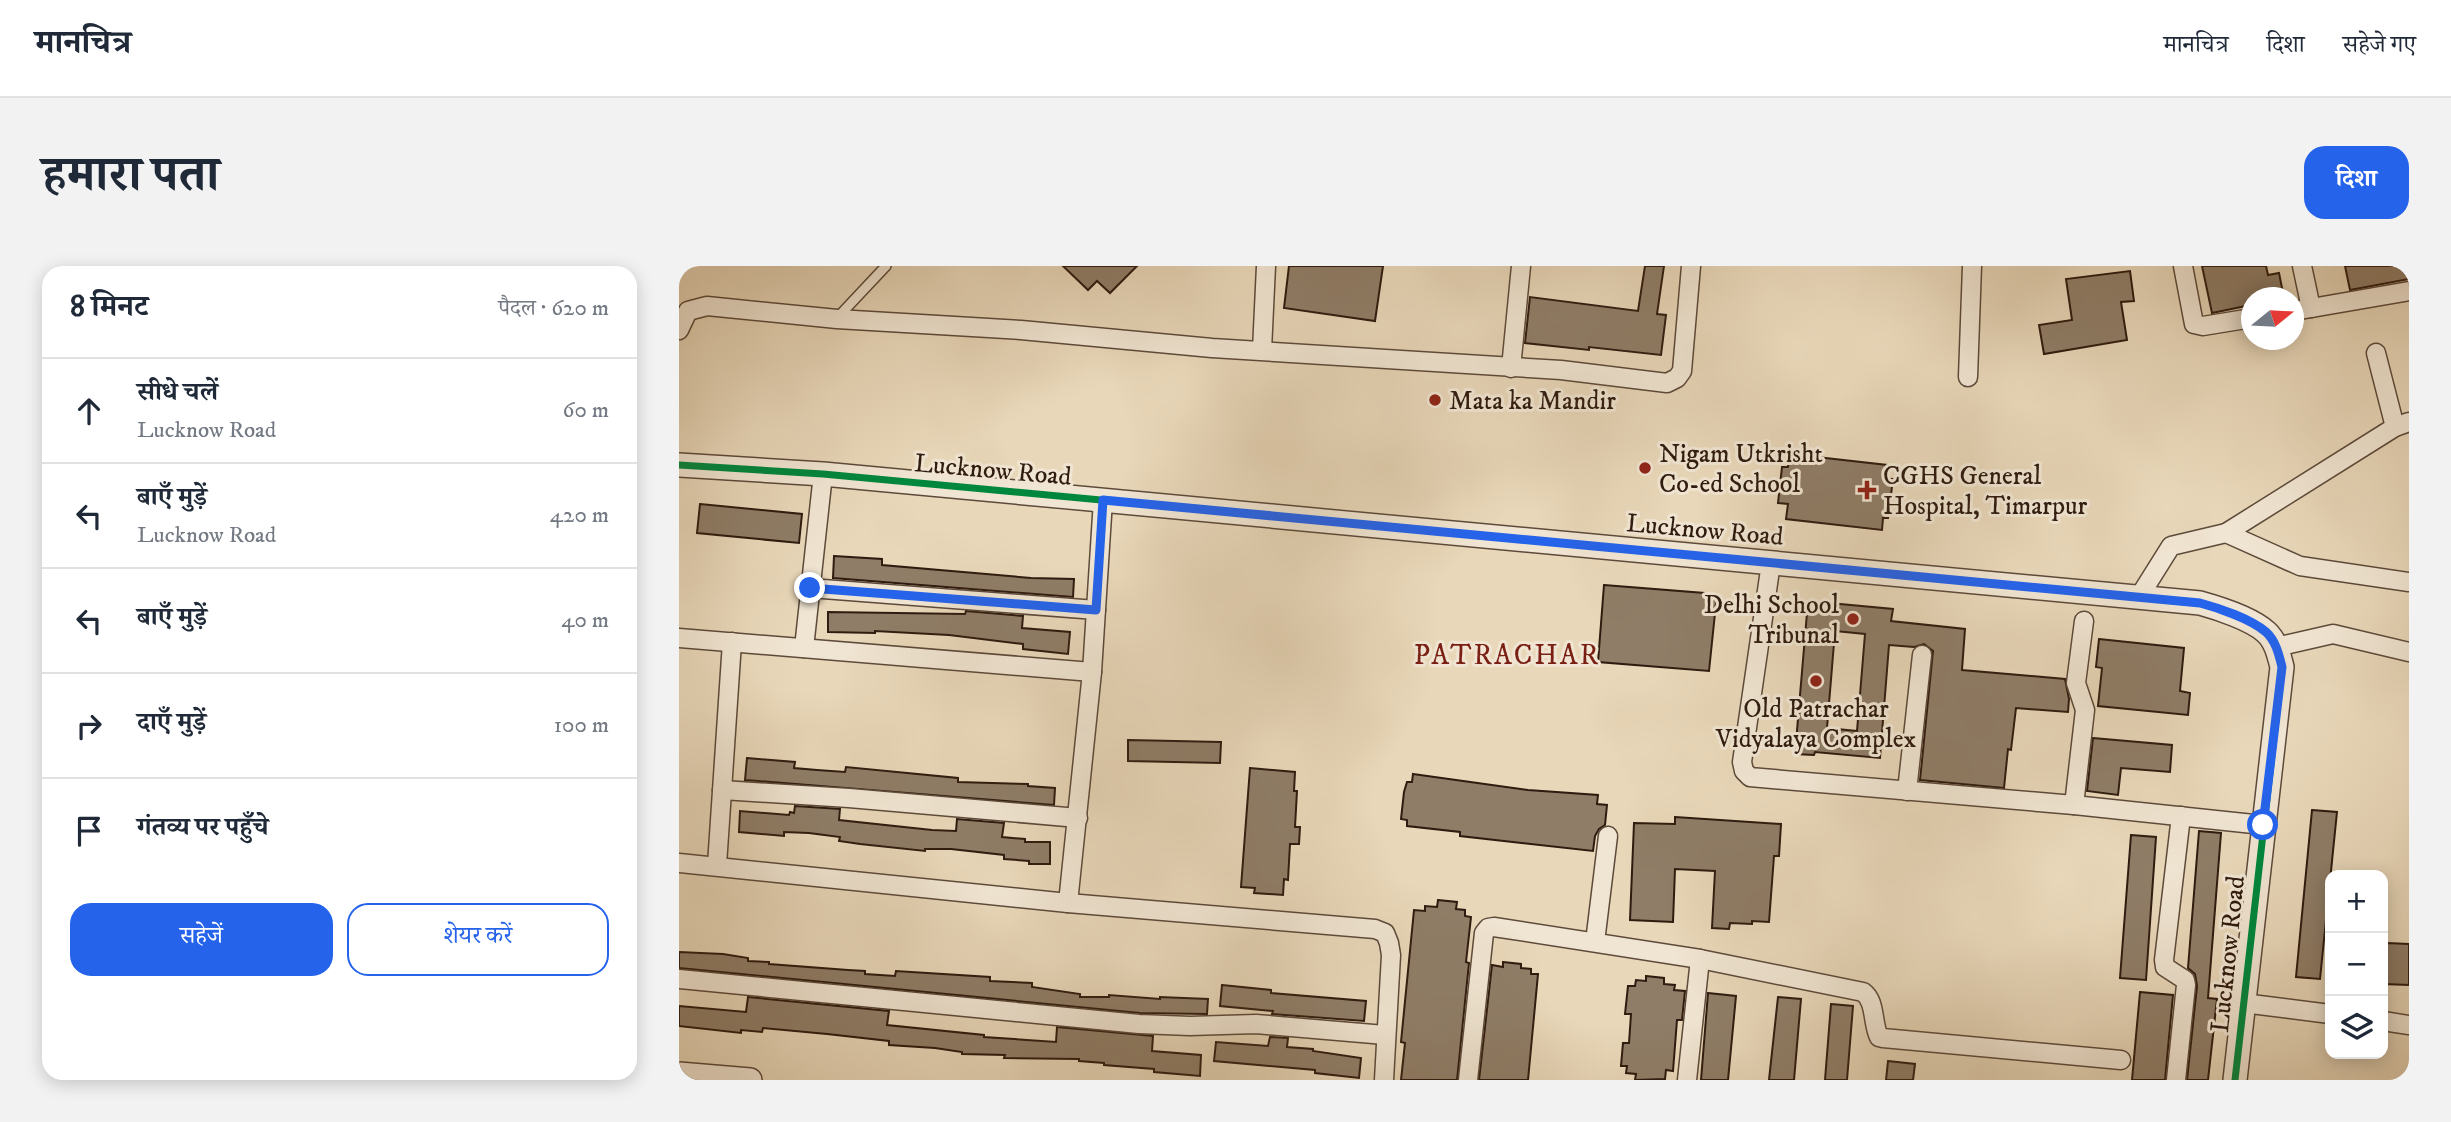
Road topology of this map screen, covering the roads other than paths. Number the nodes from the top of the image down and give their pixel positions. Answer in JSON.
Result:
{"nodes":[{"id":1,"x":886,"y":266,"type":"edge"},
{"id":2,"x":1266,"y":266,"type":"edge"},
{"id":3,"x":1521,"y":266,"type":"edge"},
{"id":4,"x":1691,"y":266,"type":"edge"},
{"id":5,"x":1972,"y":266,"type":"edge"},
{"id":6,"x":2183,"y":266,"type":"edge"},
{"id":7,"x":2302,"y":266,"type":"edge"},
{"id":8,"x":2302,"y":287,"type":"edge"},
{"id":9,"x":2409,"y":291,"type":"edge"},
{"id":10,"x":2304,"y":310,"type":"edge"},
{"id":11,"x":837,"y":318,"type":"junction"},
{"id":12,"x":2241,"y":320,"type":"edge"},
{"id":13,"x":679,"y":330,"type":"edge"},
{"id":14,"x":1262,"y":350,"type":"junction"},
{"id":15,"x":2376,"y":353,"type":"dead end"},
{"id":16,"x":1511,"y":368,"type":"junction"},
{"id":17,"x":1968,"y":377,"type":"dead end"},
{"id":18,"x":2402,"y":425,"type":"edge"},
{"id":19,"x":679,"y":465,"type":"edge"},
{"id":20,"x":823,"y":474,"type":"junction"},
{"id":21,"x":1103,"y":500,"type":"junction"},
{"id":22,"x":2226,"y":533,"type":"junction"},
{"id":23,"x":1772,"y":563,"type":"junction"},
{"id":24,"x":2409,"y":582,"type":"edge"},
{"id":25,"x":810,"y":588,"type":"junction"},
{"id":26,"x":2139,"y":597,"type":"junction"},
{"id":27,"x":1096,"y":610,"type":"junction"},
{"id":28,"x":2084,"y":621,"type":"dead end"},
{"id":29,"x":679,"y":638,"type":"edge"},
{"id":30,"x":732,"y":642,"type":"junction"},
{"id":31,"x":2276,"y":647,"type":"junction"},
{"id":32,"x":804,"y":648,"type":"junction"},
{"id":33,"x":2409,"y":652,"type":"edge"},
{"id":34,"x":1922,"y":655,"type":"dead end"},
{"id":35,"x":1092,"y":672,"type":"junction"},
{"id":36,"x":722,"y":790,"type":"junction"},
{"id":37,"x":1907,"y":791,"type":"junction"},
{"id":38,"x":2074,"y":805,"type":"junction"},
{"id":39,"x":2181,"y":816,"type":"junction"},
{"id":40,"x":1078,"y":818,"type":"junction"},
{"id":41,"x":2263,"y":825,"type":"junction"},
{"id":42,"x":1608,"y":836,"type":"dead end"},
{"id":43,"x":679,"y":863,"type":"edge"},
{"id":44,"x":717,"y":865,"type":"junction"},
{"id":45,"x":1068,"y":903,"type":"junction"},
{"id":46,"x":1595,"y":942,"type":"junction"},
{"id":47,"x":1700,"y":959,"type":"junction"},
{"id":48,"x":679,"y":979,"type":"edge"},
{"id":49,"x":2243,"y":1003,"type":"junction"},
{"id":50,"x":2325,"y":1013,"type":"edge"},
{"id":51,"x":2388,"y":1022,"type":"edge"},
{"id":52,"x":2409,"y":1025,"type":"edge"},
{"id":53,"x":1385,"y":1035,"type":"junction"},
{"id":54,"x":2121,"y":1060,"type":"dead end"},
{"id":55,"x":679,"y":1074,"type":"edge"},
{"id":56,"x":750,"y":1080,"type":"edge"},
{"id":57,"x":1384,"y":1080,"type":"edge"},
{"id":58,"x":1468,"y":1080,"type":"edge"},
{"id":59,"x":1688,"y":1080,"type":"edge"},
{"id":60,"x":2176,"y":1080,"type":"edge"},
{"id":61,"x":2235,"y":1080,"type":"edge"}],
"edges":[{"from":1,"to":11,"type":"lane"},
{"from":2,"to":14,"type":"street"},
{"from":3,"to":16,"type":"street"},
{"from":4,"to":16,"type":"street"},
{"from":5,"to":17,"type":"street"},
{"from":6,"to":12,"type":"street"},
{"from":7,"to":8,"type":"street"},
{"from":9,"to":10,"type":"street"},
{"from":11,"to":13,"type":"street"},
{"from":11,"to":14,"type":"street"},
{"from":14,"to":16,"type":"street"},
{"from":15,"to":18,"type":"street"},
{"from":18,"to":22,"type":"street"},
{"from":19,"to":20,"type":"street","name":"Lucknow Road"},
{"from":20,"to":21,"type":"street","name":"Lucknow Road"},
{"from":20,"to":25,"type":"street"},
{"from":21,"to":23,"type":"street","name":"Lucknow Road"},
{"from":21,"to":27,"type":"street"},
{"from":22,"to":24,"type":"street"},
{"from":22,"to":26,"type":"street"},
{"from":23,"to":26,"type":"street","name":"Lucknow Road"},
{"from":23,"to":37,"type":"street"},
{"from":25,"to":27,"type":"street"},
{"from":25,"to":32,"type":"street"},
{"from":26,"to":31,"type":"street","name":"Lucknow Road"},
{"from":27,"to":35,"type":"street"},
{"from":28,"to":38,"type":"street"},
{"from":29,"to":30,"type":"street"},
{"from":30,"to":32,"type":"street"},
{"from":30,"to":36,"type":"street"},
{"from":31,"to":33,"type":"street"},
{"from":31,"to":41,"type":"street","name":"Lucknow Road"},
{"from":32,"to":35,"type":"street"},
{"from":34,"to":37,"type":"street"},
{"from":35,"to":40,"type":"street"},
{"from":36,"to":40,"type":"street"},
{"from":36,"to":44,"type":"street"},
{"from":37,"to":38,"type":"street"},
{"from":38,"to":39,"type":"street"},
{"from":39,"to":41,"type":"street"},
{"from":39,"to":60,"type":"street"},
{"from":40,"to":45,"type":"street"},
{"from":41,"to":49,"type":"street","name":"Lucknow Road"},
{"from":42,"to":46,"type":"street"},
{"from":43,"to":44,"type":"street"},
{"from":44,"to":45,"type":"street"},
{"from":45,"to":53,"type":"street"},
{"from":46,"to":47,"type":"street"},
{"from":46,"to":58,"type":"street"},
{"from":47,"to":54,"type":"street"},
{"from":47,"to":59,"type":"street"},
{"from":48,"to":53,"type":"street"},
{"from":49,"to":50,"type":"street"},
{"from":49,"to":61,"type":"street","name":"Lucknow Road"},
{"from":51,"to":52,"type":"street"},
{"from":53,"to":57,"type":"street"},
{"from":55,"to":56,"type":"street"}]}
